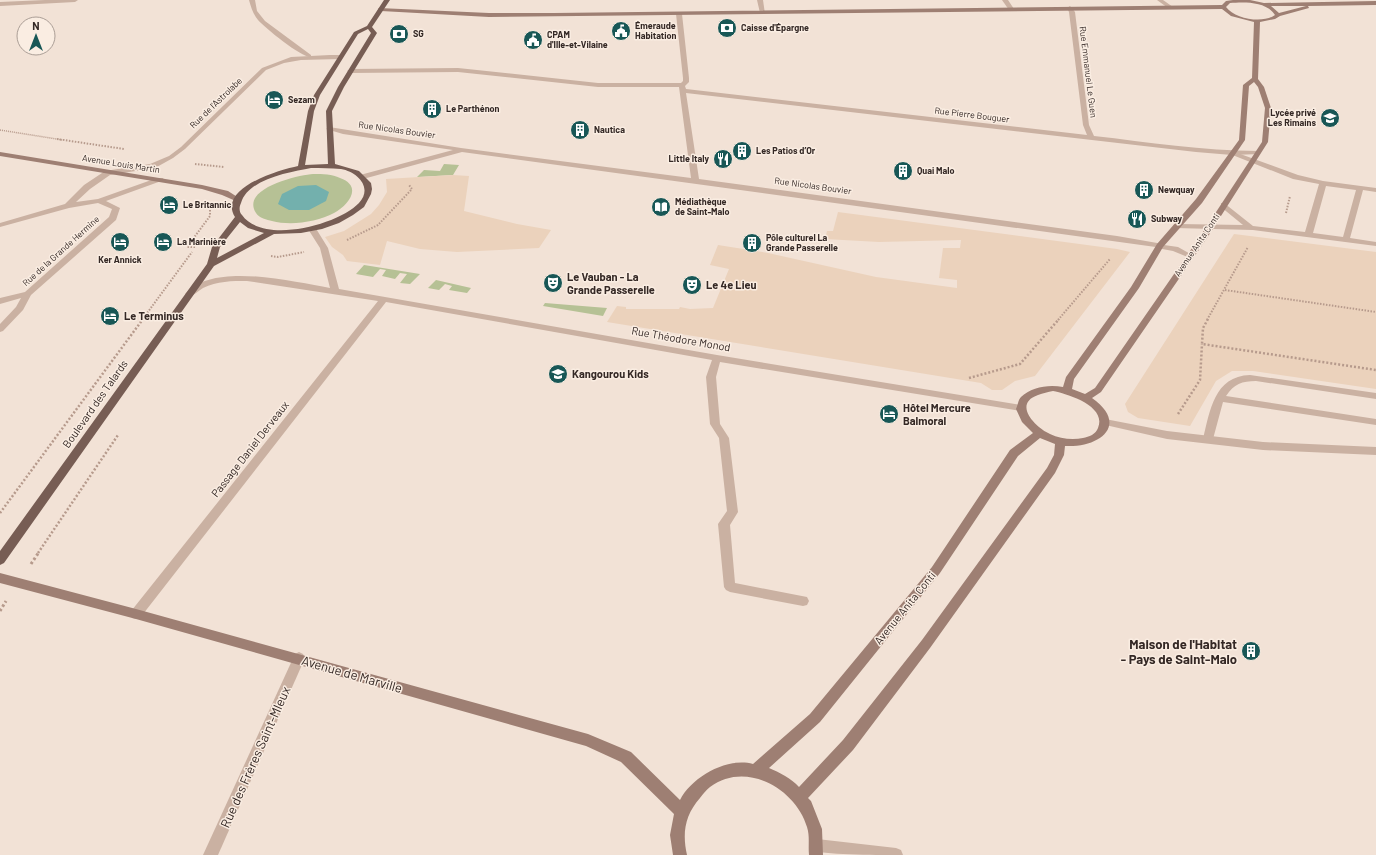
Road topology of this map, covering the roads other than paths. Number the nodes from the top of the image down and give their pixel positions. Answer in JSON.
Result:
{"nodes":[{"id":1,"x":75,"y":0,"type":"edge"},
{"id":2,"x":252,"y":0,"type":"edge"},
{"id":3,"x":387,"y":0,"type":"edge"},
{"id":4,"x":760,"y":0,"type":"edge"},
{"id":5,"x":1005,"y":0,"type":"edge"},
{"id":6,"x":1160,"y":0,"type":"edge"},
{"id":7,"x":1228,"y":1,"type":"edge"},
{"id":8,"x":1255,"y":2,"type":"edge"},
{"id":9,"x":1376,"y":3,"type":"edge"},
{"id":10,"x":0,"y":4,"type":"edge"},
{"id":11,"x":1314,"y":4,"type":"junction"},
{"id":12,"x":1170,"y":7,"type":"junction"},
{"id":13,"x":1223,"y":7,"type":"junction"},
{"id":14,"x":1070,"y":8,"type":"junction"},
{"id":15,"x":381,"y":9,"type":"junction"},
{"id":16,"x":1011,"y":9,"type":"junction"},
{"id":17,"x":763,"y":13,"type":"junction"},
{"id":18,"x":678,"y":14,"type":"junction"},
{"id":19,"x":1278,"y":15,"type":"junction"},
{"id":20,"x":1257,"y":20,"type":"junction"},
{"id":21,"x":368,"y":26,"type":"junction"},
{"id":22,"x":309,"y":56,"type":"junction"},
{"id":23,"x":340,"y":57,"type":"junction"},
{"id":24,"x":350,"y":71,"type":"junction"},
{"id":25,"x":1255,"y":79,"type":"junction"},
{"id":26,"x":683,"y":88,"type":"junction"},
{"id":27,"x":329,"y":129,"type":"junction"},
{"id":28,"x":1091,"y":138,"type":"junction"},
{"id":29,"x":462,"y":150,"type":"junction"},
{"id":30,"x":1232,"y":153,"type":"junction"},
{"id":31,"x":1258,"y":153,"type":"junction"},
{"id":32,"x":0,"y":154,"type":"edge"},
{"id":33,"x":1253,"y":161,"type":"junction"},
{"id":34,"x":332,"y":166,"type":"junction"},
{"id":35,"x":301,"y":167,"type":"junction"},
{"id":36,"x":108,"y":173,"type":"junction"},
{"id":37,"x":363,"y":177,"type":"junction"},
{"id":38,"x":160,"y":180,"type":"junction"},
{"id":39,"x":695,"y":180,"type":"junction"},
{"id":40,"x":1323,"y":183,"type":"junction"},
{"id":41,"x":1360,"y":188,"type":"junction"},
{"id":42,"x":1376,"y":190,"type":"edge"},
{"id":43,"x":238,"y":200,"type":"junction"},
{"id":44,"x":99,"y":201,"type":"junction"},
{"id":45,"x":1224,"y":205,"type":"junction"},
{"id":46,"x":68,"y":206,"type":"junction"},
{"id":47,"x":239,"y":218,"type":"junction"},
{"id":48,"x":1212,"y":224,"type":"junction"},
{"id":49,"x":0,"y":225,"type":"edge"},
{"id":50,"x":1178,"y":226,"type":"junction"},
{"id":51,"x":1250,"y":227,"type":"junction"},
{"id":52,"x":312,"y":229,"type":"junction"},
{"id":53,"x":272,"y":232,"type":"junction"},
{"id":54,"x":1308,"y":235,"type":"junction"},
{"id":55,"x":1346,"y":240,"type":"junction"},
{"id":56,"x":1376,"y":244,"type":"edge"},
{"id":57,"x":1160,"y":246,"type":"junction"},
{"id":58,"x":1190,"y":256,"type":"junction"},
{"id":59,"x":211,"y":264,"type":"junction"},
{"id":60,"x":336,"y":291,"type":"junction"},
{"id":61,"x":28,"y":294,"type":"junction"},
{"id":62,"x":189,"y":294,"type":"junction"},
{"id":63,"x":383,"y":300,"type":"junction"},
{"id":64,"x":0,"y":301,"type":"edge"},
{"id":65,"x":0,"y":329,"type":"edge"},
{"id":66,"x":717,"y":358,"type":"junction"},
{"id":67,"x":1067,"y":390,"type":"junction"},
{"id":68,"x":1376,"y":396,"type":"edge"},
{"id":69,"x":1086,"y":398,"type":"junction"},
{"id":70,"x":1220,"y":398,"type":"junction"},
{"id":71,"x":1021,"y":408,"type":"junction"},
{"id":72,"x":1105,"y":422,"type":"junction"},
{"id":73,"x":1376,"y":422,"type":"edge"},
{"id":74,"x":1039,"y":433,"type":"junction"},
{"id":75,"x":1208,"y":439,"type":"junction"},
{"id":76,"x":1060,"y":442,"type":"junction"},
{"id":77,"x":1376,"y":451,"type":"edge"},
{"id":78,"x":0,"y":560,"type":"edge"},
{"id":79,"x":0,"y":578,"type":"edge"},
{"id":80,"x":803,"y":600,"type":"dead end"},
{"id":81,"x":136,"y":614,"type":"junction"},
{"id":82,"x":299,"y":658,"type":"junction"},
{"id":83,"x":756,"y":771,"type":"junction"},
{"id":84,"x":800,"y":796,"type":"junction"},
{"id":85,"x":682,"y":812,"type":"junction"},
{"id":86,"x":816,"y":850,"type":"edge"},
{"id":87,"x":210,"y":855,"type":"edge"},
{"id":88,"x":680,"y":855,"type":"edge"},
{"id":89,"x":896,"y":855,"type":"edge"}],
"edges":[{"from":1,"to":10,"type":"street"},
{"from":2,"to":22,"type":"street"},
{"from":3,"to":15,"type":"main road"},
{"from":4,"to":17,"type":"street"},
{"from":5,"to":16,"type":"street"},
{"from":6,"to":12,"type":"street"},
{"from":7,"to":8,"type":"street"},
{"from":7,"to":13,"type":"street"},
{"from":8,"to":11,"type":"street"},
{"from":8,"to":19,"type":"street"},
{"from":9,"to":11,"type":"street"},
{"from":11,"to":19,"type":"street"},
{"from":12,"to":13,"type":"street"},
{"from":12,"to":14,"type":"street"},
{"from":13,"to":20,"type":"street"},
{"from":14,"to":16,"type":"street"},
{"from":14,"to":28,"type":"street","name":"Rue Emmanuel Le Guen"},
{"from":15,"to":18,"type":"street"},
{"from":15,"to":21,"type":"main road"},
{"from":16,"to":17,"type":"street"},
{"from":17,"to":18,"type":"street"},
{"from":18,"to":26,"type":"street"},
{"from":19,"to":20,"type":"street"},
{"from":20,"to":25,"type":"street"},
{"from":21,"to":23,"type":"main road"},
{"from":21,"to":24,"type":"main road"},
{"from":22,"to":23,"type":"street","name":"Rue de l'Astrolabe"},
{"from":22,"to":36,"type":"street","name":"Rue de l'Astrolabe"},
{"from":23,"to":35,"type":"main road"},
{"from":24,"to":26,"type":"street","name":"Rue Pierre Bouguer"},
{"from":24,"to":27,"type":"main road"},
{"from":25,"to":30,"type":"street"},
{"from":25,"to":31,"type":"street","name":"Avenue Anita Conti"},
{"from":26,"to":28,"type":"street","name":"Rue Pierre Bouguer"},
{"from":26,"to":39,"type":"street"},
{"from":27,"to":29,"type":"street","name":"Rue Nicolas Bouvier"},
{"from":27,"to":34,"type":"main road"},
{"from":28,"to":30,"type":"street","name":"Rue Pierre Bouguer"},
{"from":29,"to":37,"type":"street","name":"Rue Nicolas Bouvier"},
{"from":29,"to":39,"type":"street","name":"Rue Nicolas Bouvier"},
{"from":30,"to":31,"type":"street","name":"Rue Pierre Bouguer"},
{"from":30,"to":33,"type":"street"},
{"from":30,"to":50,"type":"street"},
{"from":31,"to":33,"type":"street","name":"Avenue Anita Conti"},
{"from":32,"to":36,"type":"street","name":"Avenue Louis Martin"},
{"from":33,"to":40,"type":"street"},
{"from":33,"to":45,"type":"street","name":"Avenue Anita Conti"},
{"from":34,"to":35,"type":"main road"},
{"from":34,"to":37,"type":"main road"},
{"from":35,"to":43,"type":"main road"},
{"from":36,"to":38,"type":"street","name":"Avenue Louis Martin"},
{"from":36,"to":46,"type":"street"},
{"from":37,"to":52,"type":"main road"},
{"from":38,"to":43,"type":"street","name":"Avenue Louis Martin"},
{"from":38,"to":44,"type":"street","name":"Rue de la Grande Hermine"},
{"from":39,"to":57,"type":"street","name":"Rue Nicolas Bouvier"},
{"from":40,"to":41,"type":"street"},
{"from":40,"to":54,"type":"street"},
{"from":41,"to":42,"type":"street"},
{"from":41,"to":55,"type":"street"},
{"from":43,"to":47,"type":"main road"},
{"from":44,"to":46,"type":"street"},
{"from":44,"to":61,"type":"street","name":"Rue de la Grande Hermine"},
{"from":45,"to":48,"type":"street","name":"Avenue Anita Conti"},
{"from":45,"to":51,"type":"street"},
{"from":46,"to":49,"type":"street"},
{"from":47,"to":53,"type":"main road"},
{"from":47,"to":59,"type":"main road","name":"Boulevard des Talards"},
{"from":48,"to":50,"type":"street"},
{"from":48,"to":51,"type":"street"},
{"from":48,"to":58,"type":"street","name":"Avenue Anita Conti"},
{"from":50,"to":57,"type":"street"},
{"from":51,"to":54,"type":"street"},
{"from":52,"to":53,"type":"main road"},
{"from":52,"to":60,"type":"street"},
{"from":53,"to":59,"type":"main road","name":"Boulevard des Talards"},
{"from":54,"to":55,"type":"street"},
{"from":55,"to":56,"type":"street"},
{"from":57,"to":58,"type":"street","name":"Rue Nicolas Bouvier"},
{"from":57,"to":67,"type":"street"},
{"from":58,"to":69,"type":"street","name":"Avenue Anita Conti"},
{"from":59,"to":62,"type":"main road","name":"Boulevard des Talards"},
{"from":60,"to":62,"type":"street","name":"Rue Théodore Monod"},
{"from":60,"to":63,"type":"street","name":"Rue Théodore Monod"},
{"from":61,"to":64,"type":"street","name":"Rue de la Grande Hermine"},
{"from":61,"to":65,"type":"street"},
{"from":62,"to":78,"type":"main road","name":"Boulevard des Talards"},
{"from":63,"to":66,"type":"street","name":"Rue Théodore Monod"},
{"from":63,"to":81,"type":"street","name":"Passage Daniel Derveaux"},
{"from":66,"to":71,"type":"street","name":"Rue Théodore Monod"},
{"from":66,"to":80,"type":"street"},
{"from":67,"to":69,"type":"street"},
{"from":67,"to":71,"type":"street"},
{"from":68,"to":70,"type":"street"},
{"from":69,"to":72,"type":"street"},
{"from":70,"to":73,"type":"street"},
{"from":70,"to":75,"type":"street"},
{"from":71,"to":74,"type":"street"},
{"from":72,"to":75,"type":"street"},
{"from":72,"to":76,"type":"street"},
{"from":74,"to":76,"type":"street"},
{"from":74,"to":83,"type":"street","name":"Avenue Anita Conti"},
{"from":75,"to":77,"type":"street"},
{"from":76,"to":84,"type":"street"},
{"from":79,"to":81,"type":"street","name":"Avenue de Marville"},
{"from":81,"to":82,"type":"street","name":"Avenue de Marville"},
{"from":82,"to":85,"type":"street","name":"Avenue de Marville"},
{"from":82,"to":87,"type":"street","name":"Rue des Frères Saint-Mleux"},
{"from":83,"to":84,"type":"street"},
{"from":83,"to":85,"type":"street"},
{"from":84,"to":86,"type":"street"},
{"from":85,"to":88,"type":"street"},
{"from":86,"to":89,"type":"street"}]}
